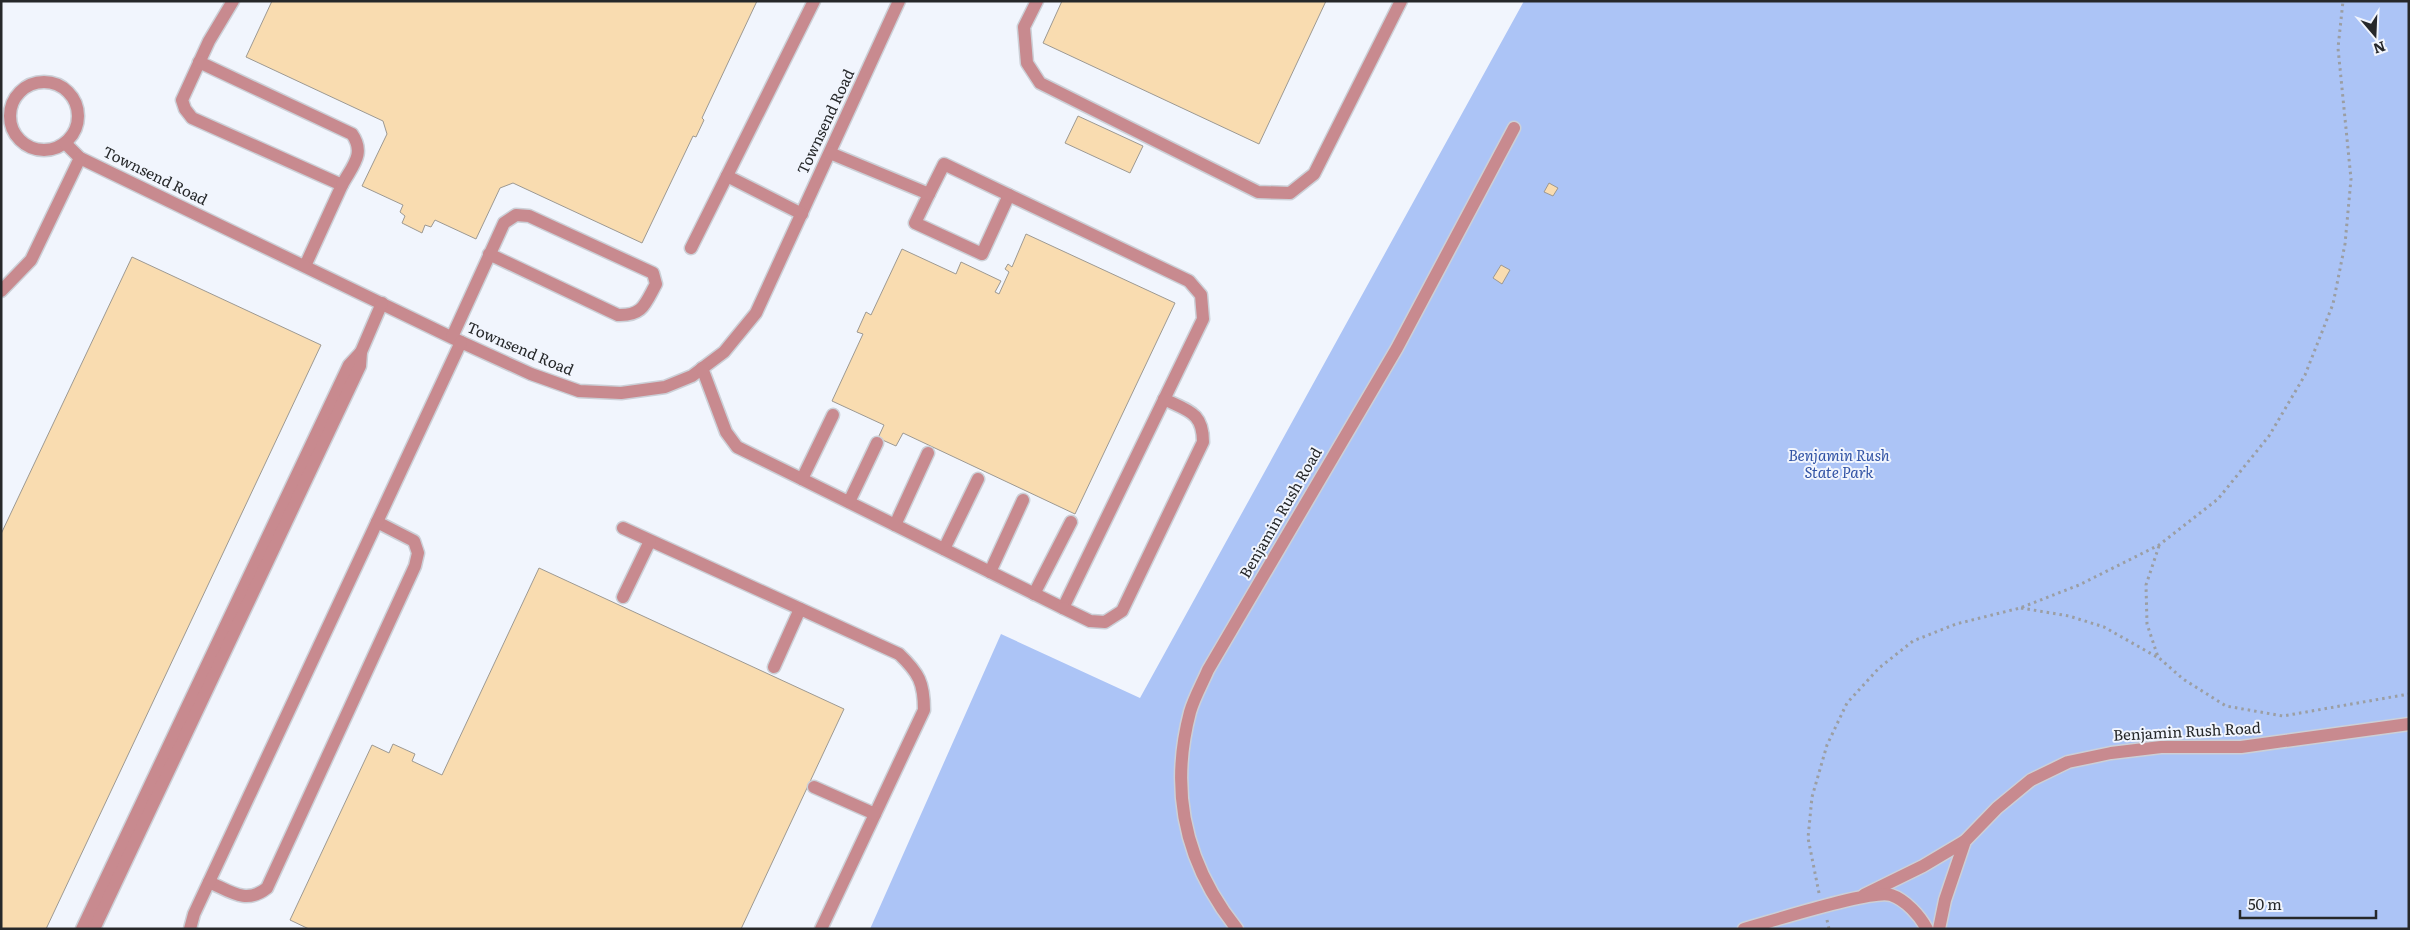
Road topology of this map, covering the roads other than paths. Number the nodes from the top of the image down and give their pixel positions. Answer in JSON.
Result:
{"nodes":[{"id":1,"x":233,"y":1,"type":"edge"},
{"id":2,"x":814,"y":1,"type":"edge"},
{"id":3,"x":899,"y":1,"type":"edge"},
{"id":4,"x":1037,"y":1,"type":"edge"},
{"id":5,"x":1401,"y":1,"type":"edge"},
{"id":6,"x":199,"y":62,"type":"junction"},
{"id":7,"x":1514,"y":128,"type":"dead end"},
{"id":8,"x":65,"y":143,"type":"junction"},
{"id":9,"x":830,"y":153,"type":"junction"},
{"id":10,"x":80,"y":158,"type":"junction"},
{"id":11,"x":727,"y":176,"type":"junction"},
{"id":12,"x":342,"y":185,"type":"junction"},
{"id":13,"x":928,"y":194,"type":"junction"},
{"id":14,"x":1009,"y":195,"type":"junction"},
{"id":15,"x":802,"y":214,"type":"junction"},
{"id":16,"x":691,"y":248,"type":"dead end"},
{"id":17,"x":489,"y":254,"type":"junction"},
{"id":18,"x":305,"y":266,"type":"junction"},
{"id":19,"x":2,"y":291,"type":"edge"},
{"id":20,"x":382,"y":303,"type":"junction"},
{"id":21,"x":456,"y":339,"type":"junction"},
{"id":22,"x":702,"y":368,"type":"junction"},
{"id":23,"x":1164,"y":399,"type":"junction"},
{"id":24,"x":833,"y":415,"type":"dead end"},
{"id":25,"x":877,"y":443,"type":"dead end"},
{"id":26,"x":928,"y":453,"type":"dead end"},
{"id":27,"x":802,"y":479,"type":"junction"},
{"id":28,"x":978,"y":479,"type":"dead end"},
{"id":29,"x":1023,"y":500,"type":"dead end"},
{"id":30,"x":849,"y":502,"type":"junction"},
{"id":31,"x":377,"y":522,"type":"junction"},
{"id":32,"x":1071,"y":522,"type":"dead end"},
{"id":33,"x":895,"y":525,"type":"junction"},
{"id":34,"x":623,"y":528,"type":"dead end"},
{"id":35,"x":650,"y":541,"type":"junction"},
{"id":36,"x":944,"y":549,"type":"junction"},
{"id":37,"x":990,"y":572,"type":"junction"},
{"id":38,"x":1034,"y":594,"type":"junction"},
{"id":39,"x":623,"y":597,"type":"dead end"},
{"id":40,"x":1063,"y":608,"type":"junction"},
{"id":41,"x":800,"y":609,"type":"junction"},
{"id":42,"x":774,"y":667,"type":"dead end"},
{"id":43,"x":2409,"y":724,"type":"edge"},
{"id":44,"x":814,"y":787,"type":"dead end"},
{"id":45,"x":875,"y":814,"type":"junction"},
{"id":46,"x":1965,"y":840,"type":"junction"},
{"id":47,"x":209,"y":882,"type":"junction"},
{"id":48,"x":1858,"y":898,"type":"junction"},
{"id":49,"x":89,"y":926,"type":"edge"},
{"id":50,"x":190,"y":929,"type":"edge"},
{"id":51,"x":821,"y":929,"type":"edge"},
{"id":52,"x":1237,"y":929,"type":"edge"},
{"id":53,"x":1744,"y":929,"type":"edge"},
{"id":54,"x":1927,"y":929,"type":"edge"},
{"id":55,"x":1939,"y":929,"type":"edge"}],
"edges":[{"from":1,"to":6,"type":"street"},
{"from":2,"to":11,"type":"street"},
{"from":3,"to":9,"type":"street","name":"Townsend Road"},
{"from":4,"to":5,"type":"street"},
{"from":6,"to":12,"type":"street"},
{"from":6,"to":12,"type":"street"},
{"from":7,"to":52,"type":"street","name":"Benjamin Rush Road"},
{"from":8,"to":8,"type":"street"},
{"from":8,"to":10,"type":"street","name":"Townsend Road"},
{"from":9,"to":13,"type":"street"},
{"from":9,"to":15,"type":"street","name":"Townsend Road"},
{"from":10,"to":18,"type":"street","name":"Townsend Road"},
{"from":10,"to":19,"type":"street"},
{"from":11,"to":15,"type":"street"},
{"from":11,"to":16,"type":"street"},
{"from":12,"to":18,"type":"street"},
{"from":13,"to":14,"type":"street"},
{"from":13,"to":14,"type":"street"},
{"from":14,"to":23,"type":"street"},
{"from":15,"to":22,"type":"street","name":"Townsend Road"},
{"from":17,"to":17,"type":"street"},
{"from":17,"to":21,"type":"street"},
{"from":18,"to":20,"type":"street","name":"Townsend Road"},
{"from":20,"to":21,"type":"street","name":"Townsend Road"},
{"from":20,"to":49,"type":"street"},
{"from":21,"to":22,"type":"street","name":"Townsend Road"},
{"from":21,"to":31,"type":"street"},
{"from":22,"to":27,"type":"street"},
{"from":23,"to":40,"type":"street"},
{"from":23,"to":40,"type":"street"},
{"from":24,"to":27,"type":"street"},
{"from":25,"to":30,"type":"street"},
{"from":26,"to":33,"type":"street"},
{"from":27,"to":30,"type":"street"},
{"from":28,"to":36,"type":"street"},
{"from":29,"to":37,"type":"street"},
{"from":30,"to":33,"type":"street"},
{"from":31,"to":47,"type":"street"},
{"from":31,"to":47,"type":"street"},
{"from":32,"to":38,"type":"street"},
{"from":33,"to":36,"type":"street"},
{"from":34,"to":35,"type":"street"},
{"from":35,"to":39,"type":"street"},
{"from":35,"to":41,"type":"street"},
{"from":36,"to":37,"type":"street"},
{"from":37,"to":38,"type":"street"},
{"from":38,"to":40,"type":"street"},
{"from":41,"to":42,"type":"street"},
{"from":41,"to":45,"type":"street"},
{"from":43,"to":46,"type":"street","name":"Benjamin Rush Road"},
{"from":44,"to":45,"type":"street"},
{"from":45,"to":51,"type":"street"},
{"from":46,"to":48,"type":"street","name":"Benjamin Rush Road"},
{"from":46,"to":55,"type":"street","name":"Benjamin Rush Road"},
{"from":47,"to":50,"type":"street"},
{"from":48,"to":53,"type":"street","name":"Benjamin Rush Road"},
{"from":48,"to":54,"type":"street","name":"Benjamin Rush Road"}]}
